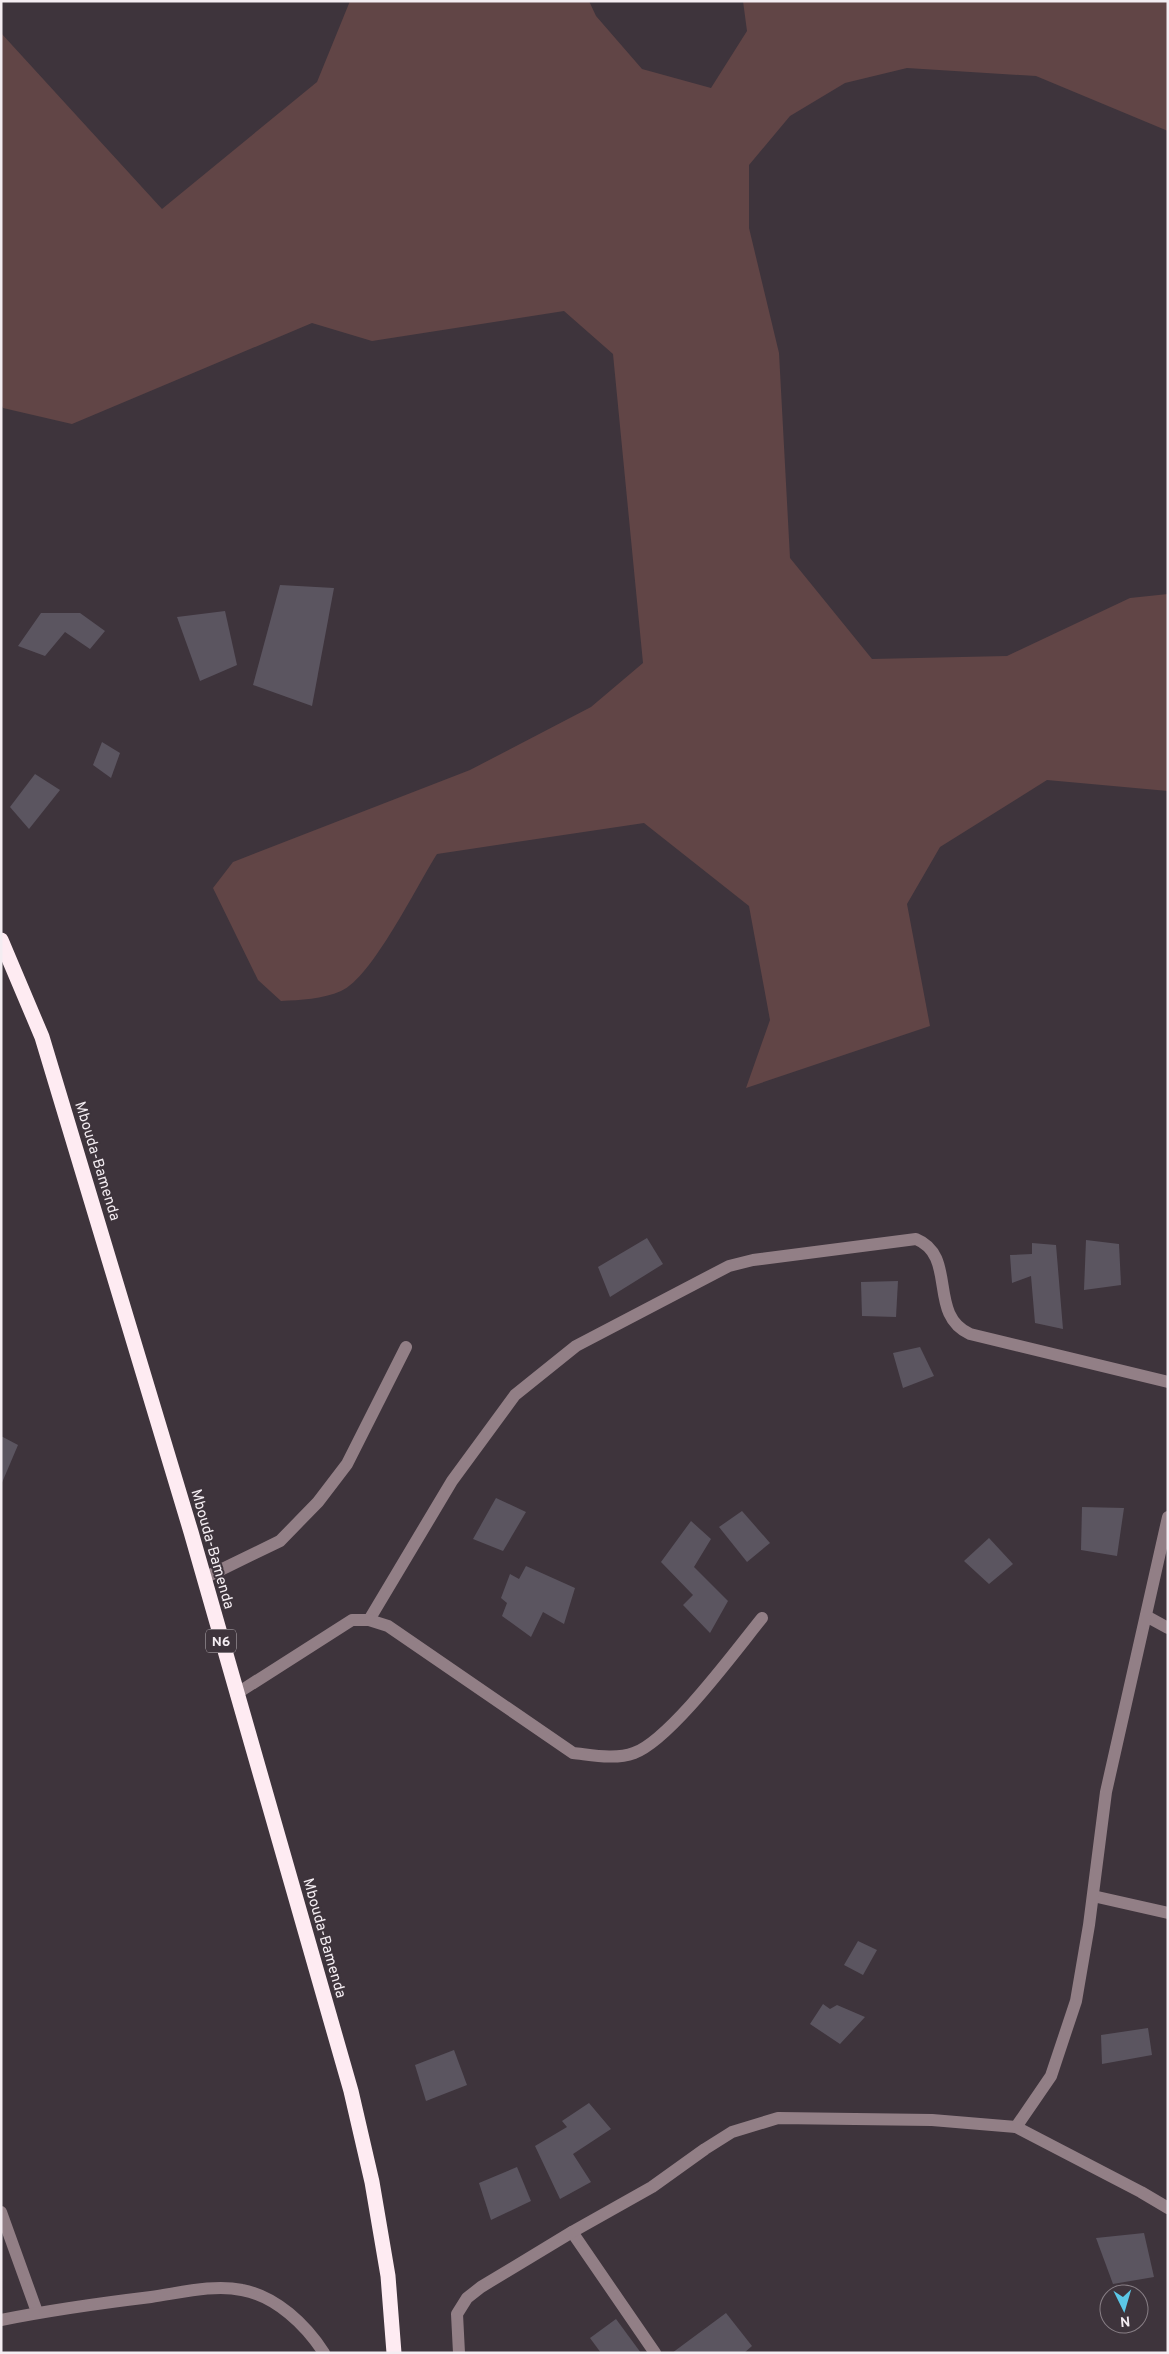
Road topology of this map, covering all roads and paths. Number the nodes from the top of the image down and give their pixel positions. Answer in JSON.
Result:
{"nodes":[{"id":1,"x":1,"y":940,"type":"edge"},
{"id":2,"x":406,"y":1347,"type":"dead end"},
{"id":3,"x":1168,"y":1382,"type":"edge"},
{"id":4,"x":1168,"y":1517,"type":"edge"},
{"id":5,"x":204,"y":1578,"type":"junction"},
{"id":6,"x":1146,"y":1616,"type":"junction"},
{"id":7,"x":762,"y":1618,"type":"dead end"},
{"id":8,"x":369,"y":1620,"type":"junction"},
{"id":9,"x":1168,"y":1628,"type":"edge"},
{"id":10,"x":236,"y":1694,"type":"junction"},
{"id":11,"x":1093,"y":1896,"type":"junction"},
{"id":12,"x":1168,"y":1913,"type":"edge"},
{"id":13,"x":1016,"y":2127,"type":"junction"},
{"id":14,"x":1168,"y":2208,"type":"edge"},
{"id":15,"x":1,"y":2212,"type":"edge"},
{"id":16,"x":572,"y":2232,"type":"junction"},
{"id":17,"x":37,"y":2312,"type":"junction"},
{"id":18,"x":1,"y":2320,"type":"edge"},
{"id":19,"x":324,"y":2353,"type":"edge"},
{"id":20,"x":394,"y":2353,"type":"edge"},
{"id":21,"x":460,"y":2353,"type":"edge"},
{"id":22,"x":655,"y":2353,"type":"edge"}],
"edges":[{"from":1,"to":5,"type":"highway","name":"Mbouda-Bamenda","number":"N6"},
{"from":2,"to":5,"type":"street"},
{"from":3,"to":8,"type":"street"},
{"from":4,"to":6,"type":"street"},
{"from":5,"to":10,"type":"highway","name":"Mbouda-Bamenda","number":"N6"},
{"from":6,"to":9,"type":"street"},
{"from":6,"to":11,"type":"street"},
{"from":7,"to":8,"type":"street"},
{"from":8,"to":10,"type":"street"},
{"from":10,"to":20,"type":"highway","name":"Mbouda-Bamenda","number":"N6"},
{"from":11,"to":12,"type":"street"},
{"from":11,"to":13,"type":"street"},
{"from":13,"to":14,"type":"street"},
{"from":13,"to":16,"type":"street"},
{"from":15,"to":17,"type":"street"},
{"from":16,"to":21,"type":"street"},
{"from":16,"to":22,"type":"street"},
{"from":17,"to":18,"type":"street"},
{"from":17,"to":19,"type":"street"}]}
